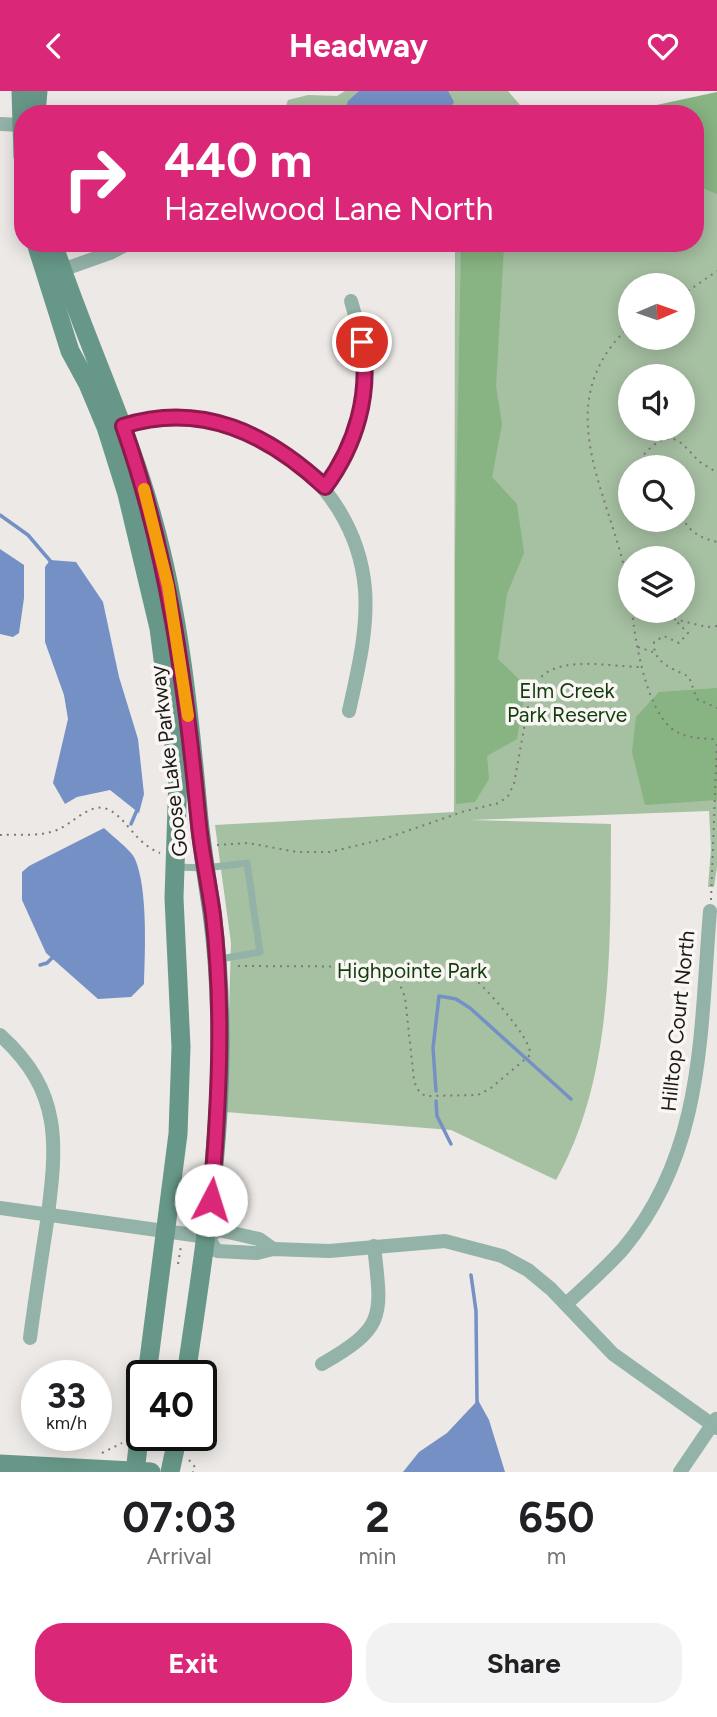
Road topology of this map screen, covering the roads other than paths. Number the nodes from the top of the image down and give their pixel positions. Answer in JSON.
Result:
{"nodes":[{"id":1,"x":39,"y":252,"type":"edge"},
{"id":2,"x":56,"y":252,"type":"edge"},
{"id":3,"x":112,"y":252,"type":"edge"},
{"id":4,"x":62,"y":270,"type":"junction"},
{"id":5,"x":351,"y":301,"type":"dead end"},
{"id":6,"x":123,"y":426,"type":"junction"},
{"id":7,"x":325,"y":487,"type":"junction"},
{"id":8,"x":349,"y":711,"type":"dead end"},
{"id":9,"x":170,"y":861,"type":"junction"},
{"id":10,"x":205,"y":868,"type":"junction"},
{"id":11,"x":710,"y":911,"type":"road end"},
{"id":12,"x":216,"y":960,"type":"junction"},
{"id":13,"x":0,"y":1035,"type":"edge"},
{"id":14,"x":0,"y":1208,"type":"edge"},
{"id":15,"x":48,"y":1214,"type":"junction"},
{"id":16,"x":167,"y":1232,"type":"junction"},
{"id":17,"x":207,"y":1237,"type":"junction"},
{"id":18,"x":374,"y":1246,"type":"junction"},
{"id":19,"x":566,"y":1304,"type":"junction"},
{"id":20,"x":30,"y":1339,"type":"dead end"},
{"id":21,"x":149,"y":1360,"type":"edge"},
{"id":22,"x":189,"y":1360,"type":"edge"},
{"id":23,"x":322,"y":1364,"type":"dead end"},
{"id":24,"x":715,"y":1423,"type":"edge"},
{"id":25,"x":141,"y":1451,"type":"edge"},
{"id":26,"x":175,"y":1451,"type":"edge"},
{"id":27,"x":0,"y":1464,"type":"edge"},
{"id":28,"x":140,"y":1471,"type":"edge"},
{"id":29,"x":170,"y":1472,"type":"edge"},
{"id":30,"x":680,"y":1472,"type":"edge"}],
"edges":[{"from":1,"to":9,"type":"street","name":"Goose Lake Parkway"},
{"from":2,"to":4,"type":"street","name":"Goose Lake Parkway"},
{"from":3,"to":4,"type":"street"},
{"from":4,"to":6,"type":"street","name":"Goose Lake Parkway"},
{"from":5,"to":7,"type":"street"},
{"from":6,"to":7,"type":"street"},
{"from":6,"to":10,"type":"street","name":"Goose Lake Parkway"},
{"from":7,"to":8,"type":"street"},
{"from":9,"to":10,"type":"lane"},
{"from":9,"to":16,"type":"street","name":"Goose Lake Parkway"},
{"from":10,"to":12,"type":"street","name":"Goose Lake Parkway"},
{"from":10,"to":12,"type":"lane"},
{"from":11,"to":19,"type":"street","name":"Hilltop Court North"},
{"from":12,"to":17,"type":"street","name":"Goose Lake Parkway"},
{"from":13,"to":15,"type":"street"},
{"from":14,"to":15,"type":"street"},
{"from":15,"to":16,"type":"street"},
{"from":15,"to":20,"type":"street"},
{"from":16,"to":17,"type":"street"},
{"from":16,"to":21,"type":"street","name":"Goose Lake Parkway"},
{"from":17,"to":18,"type":"street"},
{"from":17,"to":22,"type":"street","name":"Goose Lake Parkway"},
{"from":18,"to":19,"type":"street"},
{"from":18,"to":23,"type":"street"},
{"from":19,"to":24,"type":"street"},
{"from":24,"to":30,"type":"street"},
{"from":25,"to":28,"type":"street"},
{"from":26,"to":29,"type":"street"},
{"from":27,"to":28,"type":"street"}]}
